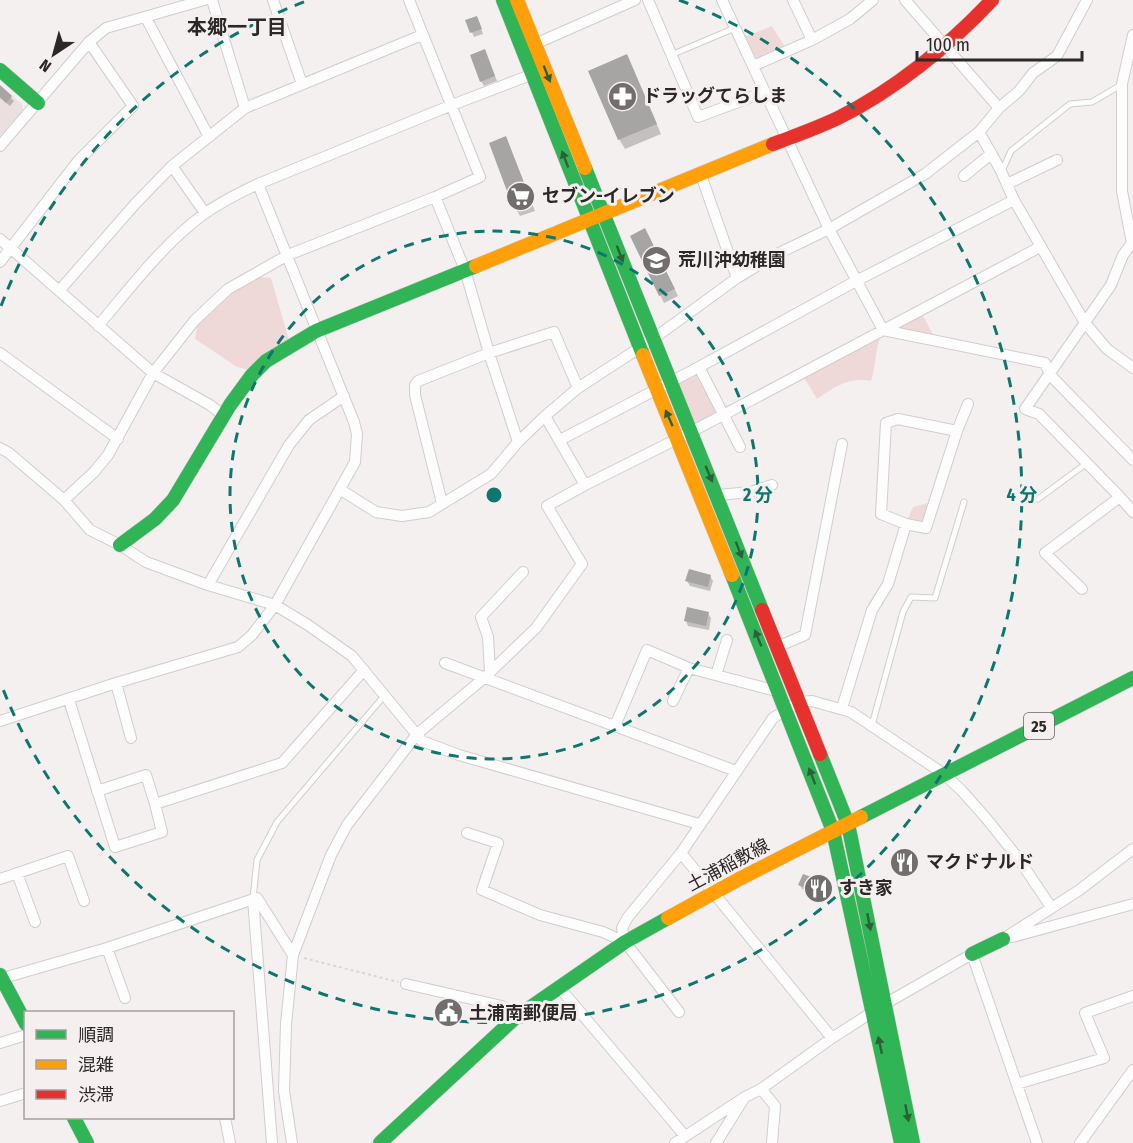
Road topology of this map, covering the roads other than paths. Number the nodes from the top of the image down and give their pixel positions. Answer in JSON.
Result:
{"nodes":[{"id":1,"x":204,"y":0,"type":"edge"},
{"id":2,"x":212,"y":0,"type":"edge"},
{"id":3,"x":273,"y":0,"type":"edge"},
{"id":4,"x":408,"y":0,"type":"edge"},
{"id":5,"x":503,"y":0,"type":"edge"},
{"id":6,"x":517,"y":0,"type":"edge"},
{"id":7,"x":635,"y":0,"type":"edge"},
{"id":8,"x":648,"y":0,"type":"edge"},
{"id":9,"x":722,"y":0,"type":"edge"},
{"id":10,"x":793,"y":0,"type":"edge"},
{"id":11,"x":873,"y":0,"type":"edge"},
{"id":12,"x":905,"y":0,"type":"edge"},
{"id":13,"x":992,"y":0,"type":"edge"},
{"id":14,"x":1087,"y":0,"type":"edge"},
{"id":15,"x":146,"y":18,"type":"junction"},
{"id":16,"x":735,"y":28,"type":"junction"},
{"id":17,"x":422,"y":35,"type":"junction"},
{"id":18,"x":1133,"y":35,"type":"edge"},
{"id":19,"x":812,"y":40,"type":"junction"},
{"id":20,"x":89,"y":42,"type":"junction"},
{"id":21,"x":535,"y":44,"type":"junction"},
{"id":22,"x":944,"y":47,"type":"junction"},
{"id":23,"x":671,"y":55,"type":"junction"},
{"id":24,"x":1130,"y":62,"type":"edge"},
{"id":25,"x":753,"y":66,"type":"junction"},
{"id":26,"x":0,"y":70,"type":"edge"},
{"id":27,"x":533,"y":74,"type":"junction"},
{"id":28,"x":302,"y":84,"type":"junction"},
{"id":29,"x":1122,"y":84,"type":"junction"},
{"id":30,"x":765,"y":92,"type":"junction"},
{"id":31,"x":38,"y":103,"type":"junction"},
{"id":32,"x":452,"y":105,"type":"junction"},
{"id":33,"x":245,"y":108,"type":"junction"},
{"id":34,"x":999,"y":108,"type":"junction"},
{"id":35,"x":979,"y":132,"type":"junction"},
{"id":36,"x":208,"y":135,"type":"junction"},
{"id":37,"x":788,"y":140,"type":"junction"},
{"id":38,"x":0,"y":146,"type":"edge"},
{"id":39,"x":992,"y":154,"type":"junction"},
{"id":40,"x":1057,"y":160,"type":"dead end"},
{"id":41,"x":172,"y":166,"type":"junction"},
{"id":42,"x":1001,"y":172,"type":"junction"},
{"id":43,"x":701,"y":175,"type":"junction"},
{"id":44,"x":964,"y":176,"type":"dead end"},
{"id":45,"x":258,"y":184,"type":"junction"},
{"id":46,"x":1007,"y":184,"type":"junction"},
{"id":47,"x":435,"y":197,"type":"junction"},
{"id":48,"x":1014,"y":200,"type":"junction"},
{"id":49,"x":205,"y":213,"type":"junction"},
{"id":50,"x":604,"y":215,"type":"junction"},
{"id":51,"x":589,"y":221,"type":"junction"},
{"id":52,"x":828,"y":229,"type":"junction"},
{"id":53,"x":0,"y":239,"type":"edge"},
{"id":54,"x":1133,"y":243,"type":"edge"},
{"id":55,"x":1040,"y":247,"type":"junction"},
{"id":56,"x":10,"y":250,"type":"junction"},
{"id":57,"x":288,"y":255,"type":"junction"},
{"id":58,"x":0,"y":262,"type":"edge"},
{"id":59,"x":465,"y":270,"type":"junction"},
{"id":60,"x":737,"y":278,"type":"junction"},
{"id":61,"x":856,"y":281,"type":"junction"},
{"id":62,"x":59,"y":291,"type":"junction"},
{"id":63,"x":1085,"y":323,"type":"junction"},
{"id":64,"x":98,"y":326,"type":"junction"},
{"id":65,"x":883,"y":330,"type":"junction"},
{"id":66,"x":316,"y":331,"type":"junction"},
{"id":67,"x":653,"y":339,"type":"junction"},
{"id":68,"x":640,"y":348,"type":"junction"},
{"id":69,"x":0,"y":353,"type":"edge"},
{"id":70,"x":489,"y":353,"type":"junction"},
{"id":71,"x":699,"y":367,"type":"junction"},
{"id":72,"x":1133,"y":368,"type":"edge"},
{"id":73,"x":153,"y":373,"type":"junction"},
{"id":74,"x":1050,"y":375,"type":"junction"},
{"id":75,"x":669,"y":382,"type":"junction"},
{"id":76,"x":578,"y":388,"type":"junction"},
{"id":77,"x":656,"y":388,"type":"junction"},
{"id":78,"x":344,"y":396,"type":"junction"},
{"id":79,"x":968,"y":404,"type":"dead end"},
{"id":80,"x":723,"y":414,"type":"junction"},
{"id":81,"x":223,"y":415,"type":"junction"},
{"id":82,"x":545,"y":416,"type":"junction"},
{"id":83,"x":957,"y":431,"type":"junction"},
{"id":84,"x":684,"y":435,"type":"junction"},
{"id":85,"x":118,"y":438,"type":"junction"},
{"id":86,"x":560,"y":440,"type":"junction"},
{"id":87,"x":518,"y":442,"type":"junction"},
{"id":88,"x":842,"y":444,"type":"dead end"},
{"id":89,"x":740,"y":447,"type":"dead end"},
{"id":90,"x":0,"y":448,"type":"edge"},
{"id":91,"x":1133,"y":460,"type":"edge"},
{"id":92,"x":1087,"y":463,"type":"junction"},
{"id":93,"x":585,"y":485,"type":"junction"},
{"id":94,"x":772,"y":486,"type":"dead end"},
{"id":95,"x":340,"y":490,"type":"junction"},
{"id":96,"x":718,"y":495,"type":"junction"},
{"id":97,"x":1120,"y":497,"type":"junction"},
{"id":98,"x":1038,"y":499,"type":"dead end"},
{"id":99,"x":64,"y":500,"type":"junction"},
{"id":100,"x":964,"y":502,"type":"dead end"},
{"id":101,"x":442,"y":503,"type":"junction"},
{"id":102,"x":1133,"y":512,"type":"edge"},
{"id":103,"x":906,"y":524,"type":"junction"},
{"id":104,"x":120,"y":545,"type":"junction"},
{"id":105,"x":523,"y":572,"type":"dead end"},
{"id":106,"x":208,"y":585,"type":"junction"},
{"id":107,"x":1082,"y":589,"type":"dead end"},
{"id":108,"x":275,"y":605,"type":"junction"},
{"id":109,"x":727,"y":640,"type":"dead end"},
{"id":110,"x":777,"y":647,"type":"junction"},
{"id":111,"x":445,"y":663,"type":"dead end"},
{"id":112,"x":689,"y":668,"type":"junction"},
{"id":113,"x":364,"y":670,"type":"junction"},
{"id":114,"x":487,"y":675,"type":"junction"},
{"id":115,"x":716,"y":675,"type":"junction"},
{"id":116,"x":1133,"y":678,"type":"edge"},
{"id":117,"x":116,"y":683,"type":"junction"},
{"id":118,"x":780,"y":692,"type":"junction"},
{"id":119,"x":384,"y":696,"type":"junction"},
{"id":120,"x":69,"y":700,"type":"junction"},
{"id":121,"x":673,"y":702,"type":"dead end"},
{"id":122,"x":792,"y":705,"type":"junction"},
{"id":123,"x":842,"y":708,"type":"junction"},
{"id":124,"x":0,"y":721,"type":"edge"},
{"id":125,"x":872,"y":725,"type":"junction"},
{"id":126,"x":615,"y":726,"type":"junction"},
{"id":127,"x":417,"y":734,"type":"junction"},
{"id":128,"x":131,"y":738,"type":"dead end"},
{"id":129,"x":736,"y":771,"type":"junction"},
{"id":130,"x":944,"y":774,"type":"junction"},
{"id":131,"x":97,"y":791,"type":"junction"},
{"id":132,"x":155,"y":804,"type":"junction"},
{"id":133,"x":699,"y":824,"type":"junction"},
{"id":134,"x":848,"y":824,"type":"junction"},
{"id":135,"x":833,"y":831,"type":"junction"},
{"id":136,"x":467,"y":833,"type":"dead end"},
{"id":137,"x":1133,"y":849,"type":"edge"},
{"id":138,"x":681,"y":853,"type":"junction"},
{"id":139,"x":18,"y":873,"type":"junction"},
{"id":140,"x":0,"y":879,"type":"edge"},
{"id":141,"x":715,"y":892,"type":"junction"},
{"id":142,"x":253,"y":899,"type":"junction"},
{"id":143,"x":84,"y":901,"type":"dead end"},
{"id":144,"x":1133,"y":904,"type":"edge"},
{"id":145,"x":1051,"y":907,"type":"junction"},
{"id":146,"x":36,"y":922,"type":"dead end"},
{"id":147,"x":1003,"y":939,"type":"junction"},
{"id":148,"x":625,"y":942,"type":"junction"},
{"id":149,"x":107,"y":948,"type":"junction"},
{"id":150,"x":972,"y":954,"type":"junction"},
{"id":151,"x":293,"y":955,"type":"junction"},
{"id":152,"x":1,"y":978,"type":"edge"},
{"id":153,"x":406,"y":984,"type":"road end"},
{"id":154,"x":559,"y":987,"type":"junction"},
{"id":155,"x":1133,"y":996,"type":"edge"},
{"id":156,"x":125,"y":998,"type":"dead end"},
{"id":157,"x":885,"y":1004,"type":"junction"},
{"id":158,"x":679,"y":1012,"type":"dead end"},
{"id":159,"x":873,"y":1013,"type":"junction"},
{"id":160,"x":515,"y":1018,"type":"junction"},
{"id":161,"x":24,"y":1020,"type":"edge"},
{"id":162,"x":24,"y":1036,"type":"edge"},
{"id":163,"x":832,"y":1038,"type":"junction"},
{"id":164,"x":0,"y":1043,"type":"edge"},
{"id":165,"x":1133,"y":1069,"type":"edge"},
{"id":166,"x":1017,"y":1084,"type":"junction"},
{"id":167,"x":761,"y":1089,"type":"junction"},
{"id":168,"x":24,"y":1094,"type":"edge"},
{"id":169,"x":745,"y":1097,"type":"junction"},
{"id":170,"x":0,"y":1101,"type":"edge"},
{"id":171,"x":75,"y":1119,"type":"edge"},
{"id":172,"x":225,"y":1119,"type":"edge"},
{"id":173,"x":685,"y":1136,"type":"junction"},
{"id":174,"x":87,"y":1143,"type":"edge"},
{"id":175,"x":230,"y":1143,"type":"edge"},
{"id":176,"x":272,"y":1143,"type":"edge"},
{"id":177,"x":292,"y":1143,"type":"edge"},
{"id":178,"x":380,"y":1143,"type":"edge"},
{"id":179,"x":675,"y":1143,"type":"edge"},
{"id":180,"x":716,"y":1143,"type":"edge"},
{"id":181,"x":772,"y":1143,"type":"edge"},
{"id":182,"x":901,"y":1143,"type":"edge"},
{"id":183,"x":913,"y":1143,"type":"edge"},
{"id":184,"x":1037,"y":1143,"type":"edge"},
{"id":185,"x":1080,"y":1143,"type":"edge"}],
"edges":[{"from":1,"to":15,"type":"street"},
{"from":2,"to":33,"type":"street"},
{"from":3,"to":28,"type":"street"},
{"from":4,"to":17,"type":"street"},
{"from":5,"to":27,"type":"street"},
{"from":6,"to":21,"type":"street"},
{"from":7,"to":21,"type":"street"},
{"from":8,"to":23,"type":"street"},
{"from":9,"to":16,"type":"street"},
{"from":10,"to":19,"type":"street"},
{"from":11,"to":19,"type":"street"},
{"from":12,"to":22,"type":"street"},
{"from":13,"to":22,"type":"street"},
{"from":14,"to":34,"type":"street"},
{"from":15,"to":20,"type":"street"},
{"from":15,"to":36,"type":"street"},
{"from":16,"to":23,"type":"lane"},
{"from":16,"to":25,"type":"street"},
{"from":17,"to":28,"type":"street"},
{"from":17,"to":32,"type":"street"},
{"from":18,"to":24,"type":"street"},
{"from":19,"to":25,"type":"street"},
{"from":20,"to":31,"type":"street"},
{"from":20,"to":56,"type":"street"},
{"from":21,"to":50,"type":"street","one_way":true},
{"from":22,"to":34,"type":"street"},
{"from":22,"to":37,"type":"street"},
{"from":23,"to":30,"type":"street"},
{"from":24,"to":29,"type":"street"},
{"from":25,"to":30,"type":"street"},
{"from":26,"to":31,"type":"street"},
{"from":27,"to":32,"type":"street"},
{"from":51,"to":27,"type":"street","one_way":true},
{"from":28,"to":33,"type":"street"},
{"from":29,"to":42,"type":"lane"},
{"from":29,"to":54,"type":"street"},
{"from":30,"to":37,"type":"street"},
{"from":31,"to":38,"type":"street"},
{"from":32,"to":45,"type":"street"},
{"from":32,"to":47,"type":"street"},
{"from":33,"to":36,"type":"street"},
{"from":34,"to":35,"type":"street"},
{"from":35,"to":39,"type":"street"},
{"from":35,"to":52,"type":"street"},
{"from":36,"to":41,"type":"street"},
{"from":37,"to":43,"type":"street"},
{"from":37,"to":52,"type":"street"},
{"from":39,"to":42,"type":"street"},
{"from":39,"to":44,"type":"street"},
{"from":40,"to":46,"type":"street"},
{"from":41,"to":49,"type":"street"},
{"from":41,"to":62,"type":"street"},
{"from":42,"to":46,"type":"street"},
{"from":43,"to":50,"type":"street"},
{"from":43,"to":60,"type":"street"},
{"from":45,"to":49,"type":"street"},
{"from":45,"to":57,"type":"street"},
{"from":46,"to":48,"type":"street"},
{"from":47,"to":57,"type":"street"},
{"from":47,"to":59,"type":"street"},
{"from":48,"to":55,"type":"street"},
{"from":48,"to":61,"type":"street"},
{"from":49,"to":64,"type":"street"},
{"from":50,"to":51,"type":"street"},
{"from":50,"to":67,"type":"street","one_way":true},
{"from":51,"to":59,"type":"street"},
{"from":51,"to":68,"type":"street"},
{"from":52,"to":60,"type":"street"},
{"from":52,"to":61,"type":"street"},
{"from":53,"to":56,"type":"street"},
{"from":54,"to":63,"type":"street"},
{"from":55,"to":63,"type":"street"},
{"from":55,"to":65,"type":"street"},
{"from":56,"to":58,"type":"street"},
{"from":56,"to":62,"type":"street"},
{"from":57,"to":66,"type":"street"},
{"from":57,"to":73,"type":"street"},
{"from":59,"to":66,"type":"street"},
{"from":59,"to":70,"type":"street"},
{"from":60,"to":67,"type":"street"},
{"from":61,"to":65,"type":"street"},
{"from":61,"to":71,"type":"street"},
{"from":62,"to":64,"type":"street"},
{"from":63,"to":72,"type":"street"},
{"from":63,"to":74,"type":"street"},
{"from":64,"to":73,"type":"street"},
{"from":65,"to":74,"type":"street"},
{"from":65,"to":80,"type":"street"},
{"from":66,"to":78,"type":"street"},
{"from":66,"to":81,"type":"street"},
{"from":67,"to":68,"type":"street"},
{"from":67,"to":75,"type":"street"},
{"from":68,"to":76,"type":"street"},
{"from":68,"to":77,"type":"street"},
{"from":69,"to":85,"type":"street"},
{"from":70,"to":76,"type":"street"},
{"from":70,"to":87,"type":"street"},
{"from":70,"to":101,"type":"street"},
{"from":71,"to":75,"type":"street"},
{"from":71,"to":80,"type":"street"},
{"from":73,"to":81,"type":"street"},
{"from":73,"to":85,"type":"street"},
{"from":74,"to":91,"type":"street"},
{"from":74,"to":92,"type":"street"},
{"from":75,"to":77,"type":"street"},
{"from":75,"to":84,"type":"street"},
{"from":76,"to":82,"type":"street"},
{"from":84,"to":77,"type":"street","one_way":true},
{"from":77,"to":86,"type":"street"},
{"from":78,"to":95,"type":"street"},
{"from":78,"to":106,"type":"street"},
{"from":79,"to":83,"type":"street"},
{"from":80,"to":84,"type":"street"},
{"from":80,"to":89,"type":"street"},
{"from":81,"to":104,"type":"street"},
{"from":82,"to":86,"type":"street"},
{"from":82,"to":87,"type":"street"},
{"from":83,"to":103,"type":"street"},
{"from":83,"to":103,"type":"street"},
{"from":84,"to":93,"type":"street"},
{"from":84,"to":96,"type":"street","one_way":true},
{"from":118,"to":84,"type":"street","one_way":true},
{"from":85,"to":99,"type":"street"},
{"from":86,"to":93,"type":"street"},
{"from":87,"to":101,"type":"street"},
{"from":88,"to":110,"type":"street"},
{"from":90,"to":99,"type":"street"},
{"from":92,"to":97,"type":"street"},
{"from":92,"to":98,"type":"lane"},
{"from":93,"to":114,"type":"street"},
{"from":94,"to":96,"type":"street"},
{"from":95,"to":101,"type":"street"},
{"from":95,"to":108,"type":"street"},
{"from":96,"to":110,"type":"street","one_way":true},
{"from":97,"to":102,"type":"street"},
{"from":97,"to":107,"type":"street"},
{"from":99,"to":104,"type":"street"},
{"from":100,"to":125,"type":"lane"},
{"from":103,"to":123,"type":"street"},
{"from":104,"to":106,"type":"street"},
{"from":105,"to":114,"type":"street"},
{"from":106,"to":108,"type":"street"},
{"from":108,"to":113,"type":"street"},
{"from":108,"to":117,"type":"street"},
{"from":109,"to":115,"type":"street"},
{"from":110,"to":122,"type":"street"},
{"from":111,"to":114,"type":"street"},
{"from":112,"to":115,"type":"street"},
{"from":112,"to":121,"type":"street"},
{"from":112,"to":126,"type":"street"},
{"from":113,"to":119,"type":"street"},
{"from":113,"to":132,"type":"street"},
{"from":114,"to":126,"type":"street"},
{"from":114,"to":127,"type":"street"},
{"from":115,"to":118,"type":"street"},
{"from":116,"to":130,"type":"street","name":"土浦稲敷線","number":"25"},
{"from":117,"to":120,"type":"street"},
{"from":117,"to":128,"type":"street"},
{"from":118,"to":122,"type":"street"},
{"from":119,"to":127,"type":"street"},
{"from":119,"to":142,"type":"lane"},
{"from":120,"to":124,"type":"street"},
{"from":120,"to":131,"type":"street"},
{"from":122,"to":123,"type":"street"},
{"from":122,"to":129,"type":"street"},
{"from":122,"to":134,"type":"street"},
{"from":135,"to":122,"type":"street","one_way":true},
{"from":123,"to":125,"type":"street"},
{"from":125,"to":130,"type":"street"},
{"from":126,"to":129,"type":"street"},
{"from":127,"to":133,"type":"street"},
{"from":127,"to":151,"type":"street"},
{"from":129,"to":133,"type":"street"},
{"from":130,"to":134,"type":"street","name":"土浦稲敷線","number":"25"},
{"from":130,"to":145,"type":"street"},
{"from":131,"to":132,"type":"street"},
{"from":131,"to":132,"type":"street"},
{"from":133,"to":138,"type":"street"},
{"from":134,"to":135,"type":"street","name":"土浦稲敷線","number":"25"},
{"from":134,"to":157,"type":"street","one_way":true},
{"from":135,"to":141,"type":"street","name":"土浦稲敷線","number":"25"},
{"from":135,"to":159,"type":"street"},
{"from":136,"to":148,"type":"street"},
{"from":137,"to":145,"type":"street"},
{"from":138,"to":141,"type":"street"},
{"from":138,"to":148,"type":"street"},
{"from":139,"to":140,"type":"street"},
{"from":139,"to":143,"type":"street"},
{"from":139,"to":146,"type":"street"},
{"from":141,"to":148,"type":"street","name":"土浦稲敷線","number":"25"},
{"from":141,"to":163,"type":"street"},
{"from":142,"to":149,"type":"street"},
{"from":142,"to":151,"type":"street"},
{"from":142,"to":176,"type":"street"},
{"from":144,"to":147,"type":"street"},
{"from":145,"to":147,"type":"street"},
{"from":147,"to":150,"type":"street"},
{"from":148,"to":154,"type":"street","name":"土浦稲敷線","number":"25"},
{"from":148,"to":158,"type":"street"},
{"from":149,"to":152,"type":"street"},
{"from":149,"to":156,"type":"street"},
{"from":150,"to":157,"type":"street"},
{"from":150,"to":166,"type":"street"},
{"from":151,"to":177,"type":"street"},
{"from":152,"to":161,"type":"street"},
{"from":153,"to":160,"type":"street"},
{"from":154,"to":160,"type":"street","name":"土浦稲敷線","number":"25"},
{"from":154,"to":173,"type":"street"},
{"from":155,"to":166,"type":"street"},
{"from":157,"to":159,"type":"street"},
{"from":157,"to":183,"type":"street","one_way":true},
{"from":159,"to":163,"type":"street"},
{"from":182,"to":159,"type":"street","one_way":true},
{"from":160,"to":178,"type":"street","name":"土浦稲敷線","number":"25"},
{"from":162,"to":164,"type":"street"},
{"from":163,"to":167,"type":"street"},
{"from":165,"to":185,"type":"street"},
{"from":166,"to":184,"type":"street"},
{"from":167,"to":169,"type":"street"},
{"from":167,"to":181,"type":"street"},
{"from":168,"to":170,"type":"street"},
{"from":169,"to":173,"type":"street"},
{"from":169,"to":180,"type":"street"},
{"from":171,"to":174,"type":"street"},
{"from":172,"to":175,"type":"street"},
{"from":173,"to":179,"type":"street"}]}
